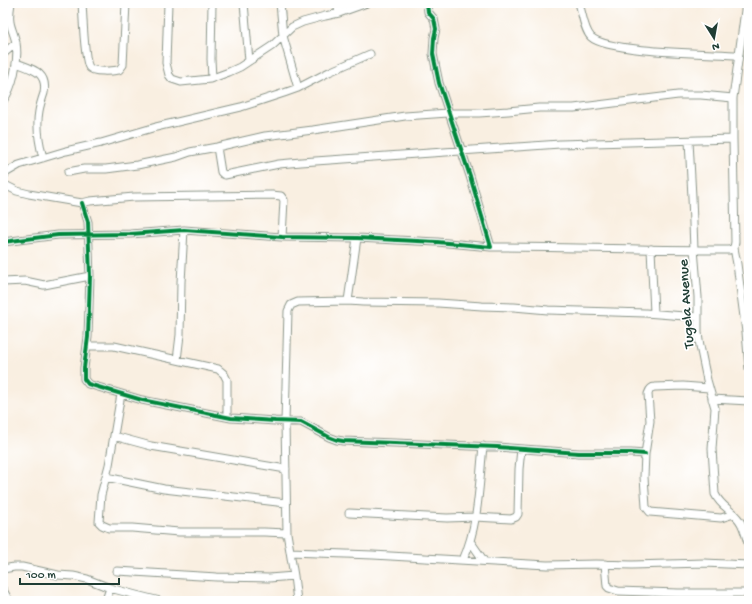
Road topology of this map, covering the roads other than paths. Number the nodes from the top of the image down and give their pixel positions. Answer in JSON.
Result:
{"nodes":[{"id":1,"x":11,"y":3,"type":"edge"},
{"id":2,"x":82,"y":3,"type":"edge"},
{"id":3,"x":126,"y":3,"type":"edge"},
{"id":4,"x":168,"y":3,"type":"edge"},
{"id":5,"x":212,"y":3,"type":"edge"},
{"id":6,"x":244,"y":3,"type":"edge"},
{"id":7,"x":280,"y":3,"type":"edge"},
{"id":8,"x":337,"y":3,"type":"edge"},
{"id":9,"x":367,"y":3,"type":"edge"},
{"id":10,"x":427,"y":3,"type":"edge"},
{"id":11,"x":579,"y":3,"type":"edge"},
{"id":12,"x":746,"y":3,"type":"edge"},
{"id":13,"x":339,"y":14,"type":"junction"},
{"id":14,"x":283,"y":36,"type":"junction"},
{"id":15,"x":16,"y":43,"type":"junction"},
{"id":16,"x":3,"y":54,"type":"edge"},
{"id":17,"x":370,"y":54,"type":"dead end"},
{"id":18,"x":738,"y":54,"type":"junction"},
{"id":19,"x":249,"y":61,"type":"junction"},
{"id":20,"x":16,"y":63,"type":"junction"},
{"id":21,"x":212,"y":78,"type":"junction"},
{"id":22,"x":298,"y":88,"type":"junction"},
{"id":23,"x":733,"y":98,"type":"junction"},
{"id":24,"x":3,"y":101,"type":"edge"},
{"id":25,"x":448,"y":113,"type":"junction"},
{"id":26,"x":732,"y":139,"type":"junction"},
{"id":27,"x":689,"y":141,"type":"junction"},
{"id":28,"x":217,"y":148,"type":"junction"},
{"id":29,"x":461,"y":151,"type":"junction"},
{"id":30,"x":43,"y":158,"type":"junction"},
{"id":31,"x":68,"y":172,"type":"dead end"},
{"id":32,"x":3,"y":176,"type":"edge"},
{"id":33,"x":3,"y":184,"type":"edge"},
{"id":34,"x":82,"y":204,"type":"junction"},
{"id":35,"x":184,"y":230,"type":"junction"},
{"id":36,"x":89,"y":235,"type":"junction"},
{"id":37,"x":282,"y":237,"type":"junction"},
{"id":38,"x":357,"y":238,"type":"junction"},
{"id":39,"x":3,"y":242,"type":"edge"},
{"id":40,"x":491,"y":247,"type":"junction"},
{"id":41,"x":734,"y":248,"type":"junction"},
{"id":42,"x":651,"y":249,"type":"junction"},
{"id":43,"x":694,"y":249,"type":"junction"},
{"id":44,"x":90,"y":276,"type":"junction"},
{"id":45,"x":3,"y":282,"type":"edge"},
{"id":46,"x":348,"y":301,"type":"junction"},
{"id":47,"x":654,"y":313,"type":"junction"},
{"id":48,"x":698,"y":317,"type":"junction"},
{"id":49,"x":87,"y":346,"type":"junction"},
{"id":50,"x":177,"y":360,"type":"junction"},
{"id":51,"x":749,"y":369,"type":"edge"},
{"id":52,"x":709,"y":388,"type":"junction"},
{"id":53,"x":121,"y":394,"type":"junction"},
{"id":54,"x":712,"y":399,"type":"junction"},
{"id":55,"x":749,"y":401,"type":"edge"},
{"id":56,"x":227,"y":417,"type":"junction"},
{"id":57,"x":285,"y":422,"type":"junction"},
{"id":58,"x":114,"y":436,"type":"junction"},
{"id":59,"x":483,"y":446,"type":"junction"},
{"id":60,"x":521,"y":449,"type":"junction"},
{"id":61,"x":645,"y":454,"type":"junction"},
{"id":62,"x":286,"y":469,"type":"junction"},
{"id":63,"x":106,"y":477,"type":"junction"},
{"id":64,"x":286,"y":503,"type":"junction"},
{"id":65,"x":349,"y":513,"type":"dead end"},
{"id":66,"x":734,"y":514,"type":"junction"},
{"id":67,"x":475,"y":518,"type":"junction"},
{"id":68,"x":287,"y":534,"type":"junction"},
{"id":69,"x":470,"y":541,"type":"junction"},
{"id":70,"x":749,"y":547,"type":"edge"},
{"id":71,"x":290,"y":552,"type":"junction"},
{"id":72,"x":463,"y":560,"type":"junction"},
{"id":73,"x":484,"y":561,"type":"junction"},
{"id":74,"x":605,"y":564,"type":"junction"},
{"id":75,"x":749,"y":565,"type":"edge"},
{"id":76,"x":3,"y":569,"type":"edge"},
{"id":77,"x":117,"y":571,"type":"dead end"},
{"id":78,"x":294,"y":576,"type":"junction"},
{"id":79,"x":110,"y":588,"type":"junction"},
{"id":80,"x":3,"y":590,"type":"edge"},
{"id":81,"x":749,"y":593,"type":"edge"},
{"id":82,"x":9,"y":601,"type":"edge"},
{"id":83,"x":107,"y":601,"type":"edge"},
{"id":84,"x":160,"y":601,"type":"edge"},
{"id":85,"x":297,"y":601,"type":"edge"}],
"edges":[{"from":1,"to":15,"type":"street"},
{"from":2,"to":3,"type":"street"},
{"from":4,"to":21,"type":"street"},
{"from":5,"to":21,"type":"street"},
{"from":6,"to":19,"type":"street"},
{"from":7,"to":14,"type":"street"},
{"from":8,"to":13,"type":"street"},
{"from":9,"to":13,"type":"street"},
{"from":10,"to":25,"type":"street"},
{"from":11,"to":18,"type":"street"},
{"from":12,"to":18,"type":"street"},
{"from":13,"to":14,"type":"street"},
{"from":14,"to":19,"type":"street"},
{"from":14,"to":22,"type":"street"},
{"from":15,"to":16,"type":"street"},
{"from":15,"to":20,"type":"street"},
{"from":17,"to":22,"type":"street"},
{"from":18,"to":23,"type":"street"},
{"from":19,"to":21,"type":"street"},
{"from":20,"to":24,"type":"street"},
{"from":20,"to":30,"type":"street"},
{"from":22,"to":30,"type":"street"},
{"from":23,"to":25,"type":"street"},
{"from":23,"to":26,"type":"street"},
{"from":25,"to":28,"type":"street"},
{"from":25,"to":29,"type":"street"},
{"from":26,"to":27,"type":"street"},
{"from":26,"to":41,"type":"street"},
{"from":27,"to":29,"type":"street"},
{"from":27,"to":43,"type":"street","name":"Tugela Avenue"},
{"from":28,"to":29,"type":"street"},
{"from":28,"to":31,"type":"street"},
{"from":29,"to":40,"type":"street"},
{"from":30,"to":32,"type":"street"},
{"from":33,"to":34,"type":"street"},
{"from":34,"to":36,"type":"street"},
{"from":34,"to":37,"type":"street"},
{"from":35,"to":36,"type":"street"},
{"from":35,"to":37,"type":"street"},
{"from":35,"to":50,"type":"street"},
{"from":36,"to":39,"type":"street"},
{"from":36,"to":44,"type":"street"},
{"from":37,"to":38,"type":"street"},
{"from":38,"to":40,"type":"street"},
{"from":38,"to":46,"type":"street"},
{"from":40,"to":42,"type":"street"},
{"from":41,"to":43,"type":"street"},
{"from":41,"to":51,"type":"street"},
{"from":42,"to":43,"type":"street"},
{"from":42,"to":47,"type":"street"},
{"from":43,"to":48,"type":"street","name":"Tugela Avenue"},
{"from":44,"to":45,"type":"street"},
{"from":44,"to":49,"type":"street"},
{"from":46,"to":47,"type":"street"},
{"from":46,"to":57,"type":"street"},
{"from":47,"to":48,"type":"street"},
{"from":48,"to":52,"type":"street","name":"Tugela Avenue"},
{"from":49,"to":50,"type":"street"},
{"from":49,"to":53,"type":"street"},
{"from":50,"to":56,"type":"street"},
{"from":52,"to":54,"type":"street","name":"Tugela Avenue"},
{"from":52,"to":61,"type":"street"},
{"from":53,"to":56,"type":"street"},
{"from":53,"to":58,"type":"street"},
{"from":54,"to":55,"type":"street"},
{"from":54,"to":66,"type":"street","name":"Tugela Avenue"},
{"from":56,"to":57,"type":"street"},
{"from":57,"to":59,"type":"street"},
{"from":57,"to":62,"type":"street"},
{"from":58,"to":62,"type":"street"},
{"from":58,"to":63,"type":"street"},
{"from":59,"to":60,"type":"street"},
{"from":59,"to":67,"type":"street"},
{"from":60,"to":61,"type":"street"},
{"from":60,"to":67,"type":"street"},
{"from":61,"to":66,"type":"street"},
{"from":62,"to":64,"type":"street"},
{"from":63,"to":64,"type":"street"},
{"from":63,"to":68,"type":"street"},
{"from":64,"to":68,"type":"street"},
{"from":65,"to":67,"type":"street"},
{"from":66,"to":70,"type":"street","name":"Tugela Avenue"},
{"from":67,"to":69,"type":"street"},
{"from":68,"to":71,"type":"street"},
{"from":69,"to":72,"type":"street"},
{"from":69,"to":73,"type":"street"},
{"from":71,"to":72,"type":"street"},
{"from":71,"to":78,"type":"street"},
{"from":72,"to":73,"type":"street"},
{"from":73,"to":74,"type":"street"},
{"from":74,"to":75,"type":"street"},
{"from":74,"to":81,"type":"street"},
{"from":76,"to":79,"type":"street"},
{"from":77,"to":78,"type":"street"},
{"from":78,"to":85,"type":"street"},
{"from":79,"to":83,"type":"street"},
{"from":79,"to":84,"type":"street"},
{"from":80,"to":82,"type":"street"}]}
